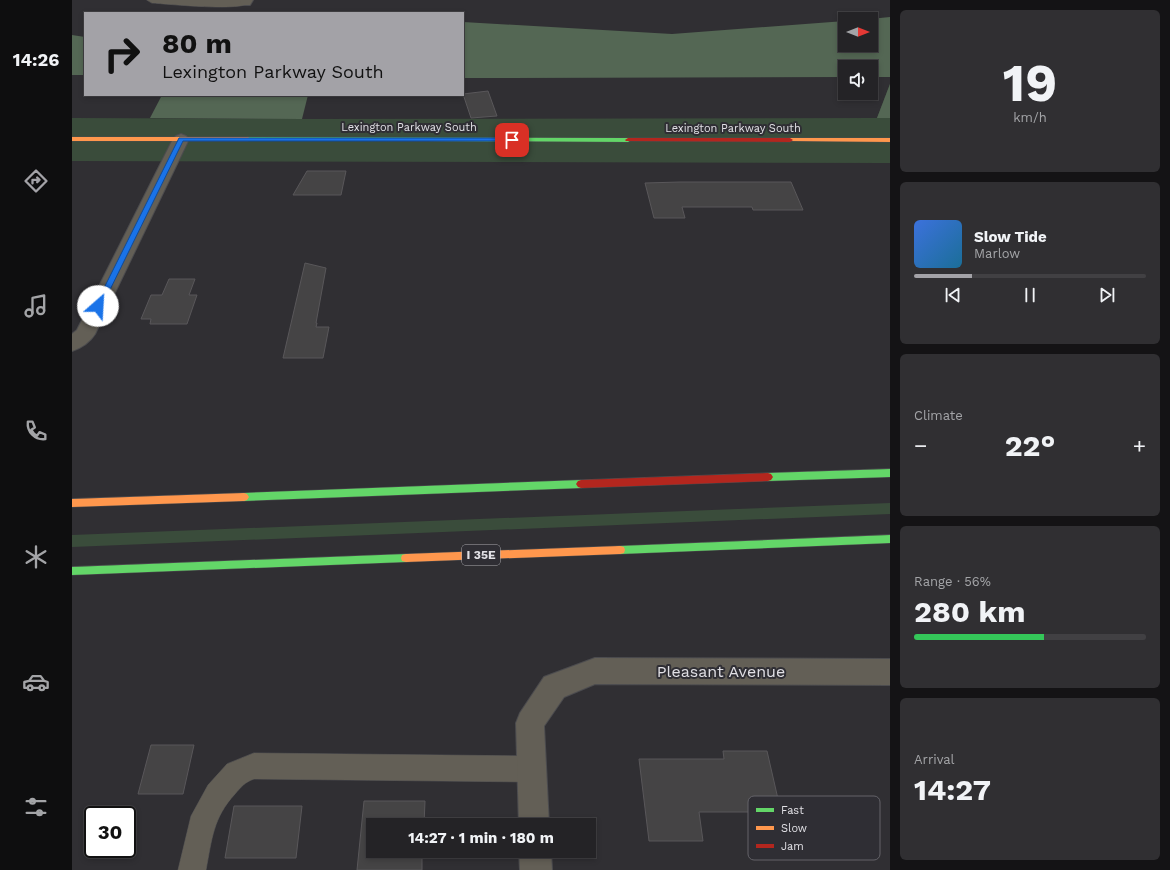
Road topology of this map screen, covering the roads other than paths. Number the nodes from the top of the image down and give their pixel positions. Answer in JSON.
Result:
{"nodes":[{"id":1,"x":152,"y":0,"type":"edge"},
{"id":2,"x":247,"y":1,"type":"edge"},
{"id":3,"x":72,"y":138,"type":"edge"},
{"id":4,"x":181,"y":139,"type":"junction"},
{"id":5,"x":890,"y":140,"type":"edge"},
{"id":6,"x":72,"y":344,"type":"edge"},
{"id":7,"x":890,"y":472,"type":"edge"},
{"id":8,"x":72,"y":503,"type":"edge"},
{"id":9,"x":890,"y":539,"type":"edge"},
{"id":10,"x":72,"y":571,"type":"edge"},
{"id":11,"x":890,"y":672,"type":"edge"},
{"id":12,"x":532,"y":769,"type":"junction"},
{"id":13,"x":534,"y":818,"type":"edge"},
{"id":14,"x":535,"y":858,"type":"edge"},
{"id":15,"x":192,"y":870,"type":"edge"},
{"id":16,"x":536,"y":870,"type":"edge"}],
"edges":[{"from":1,"to":2,"type":"lane"},
{"from":3,"to":4,"type":"main road","name":"Lexington Parkway South"},
{"from":4,"to":5,"type":"main road","name":"Lexington Parkway South"},
{"from":4,"to":6,"type":"street"},
{"from":7,"to":8,"type":"main road"},
{"from":9,"to":10,"type":"main road","number":"I 35E"},
{"from":11,"to":12,"type":"street","name":"Pleasant Avenue"},
{"from":12,"to":13,"type":"street"},
{"from":12,"to":15,"type":"lane"},
{"from":14,"to":16,"type":"street"}]}
